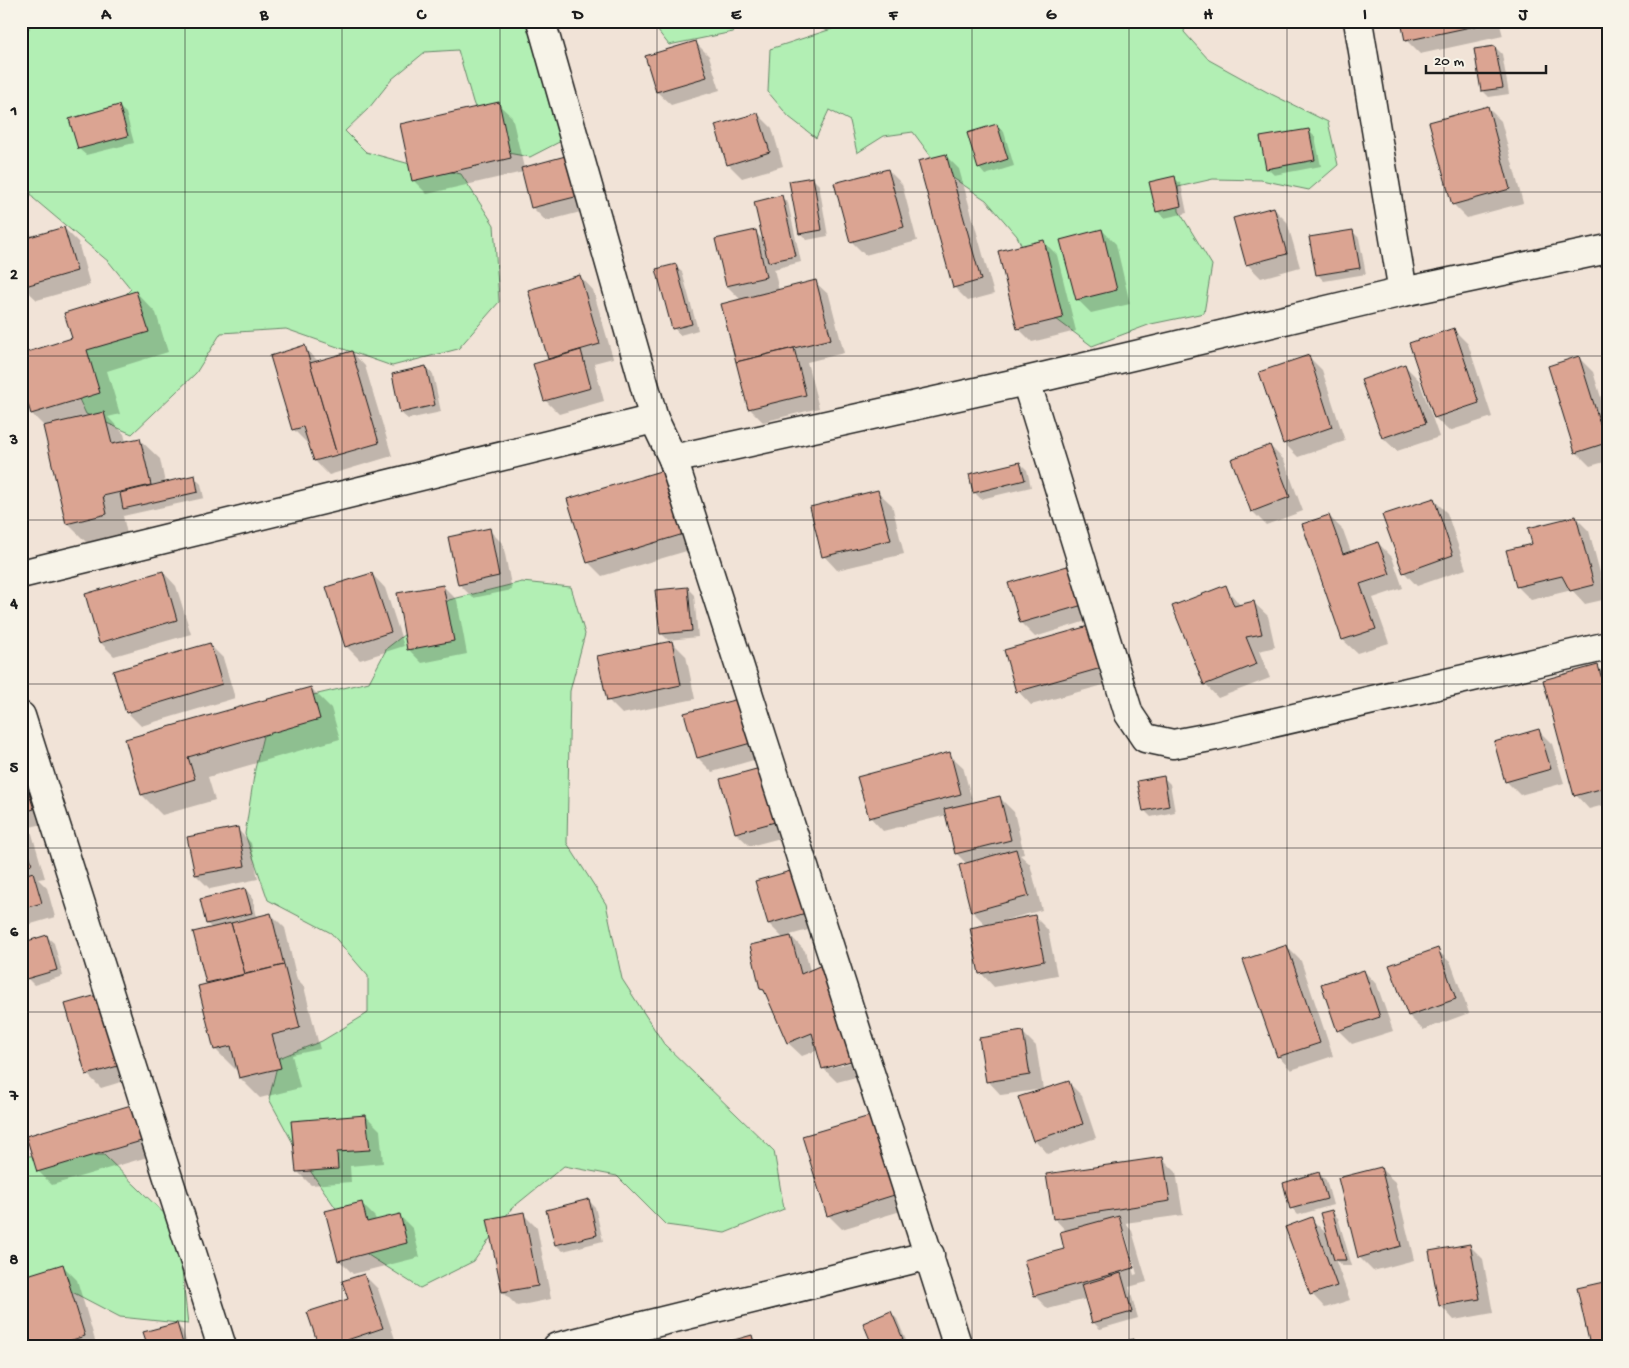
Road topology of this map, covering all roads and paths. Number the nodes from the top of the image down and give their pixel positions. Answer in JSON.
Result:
{"nodes":[{"id":1,"x":541,"y":21,"type":"edge"},
{"id":2,"x":1358,"y":21,"type":"edge"},
{"id":3,"x":1608,"y":249,"type":"edge"},
{"id":4,"x":1403,"y":292,"type":"junction"},
{"id":5,"x":1026,"y":381,"type":"junction"},
{"id":6,"x":654,"y":420,"type":"junction"},
{"id":7,"x":673,"y":459,"type":"junction"},
{"id":8,"x":21,"y":574,"type":"edge"},
{"id":9,"x":1608,"y":646,"type":"edge"},
{"id":10,"x":21,"y":716,"type":"edge"},
{"id":11,"x":930,"y":1255,"type":"junction"},
{"id":12,"x":222,"y":1347,"type":"edge"},
{"id":13,"x":557,"y":1347,"type":"edge"},
{"id":14,"x":958,"y":1347,"type":"edge"}],
"edges":[{"from":1,"to":6,"type":"street"},
{"from":2,"to":4,"type":"street"},
{"from":3,"to":4,"type":"street"},
{"from":4,"to":5,"type":"street"},
{"from":5,"to":7,"type":"street"},
{"from":5,"to":9,"type":"street"},
{"from":6,"to":7,"type":"street"},
{"from":6,"to":8,"type":"street"},
{"from":7,"to":11,"type":"street"},
{"from":10,"to":12,"type":"street"},
{"from":11,"to":13,"type":"street"},
{"from":11,"to":14,"type":"street"}]}
